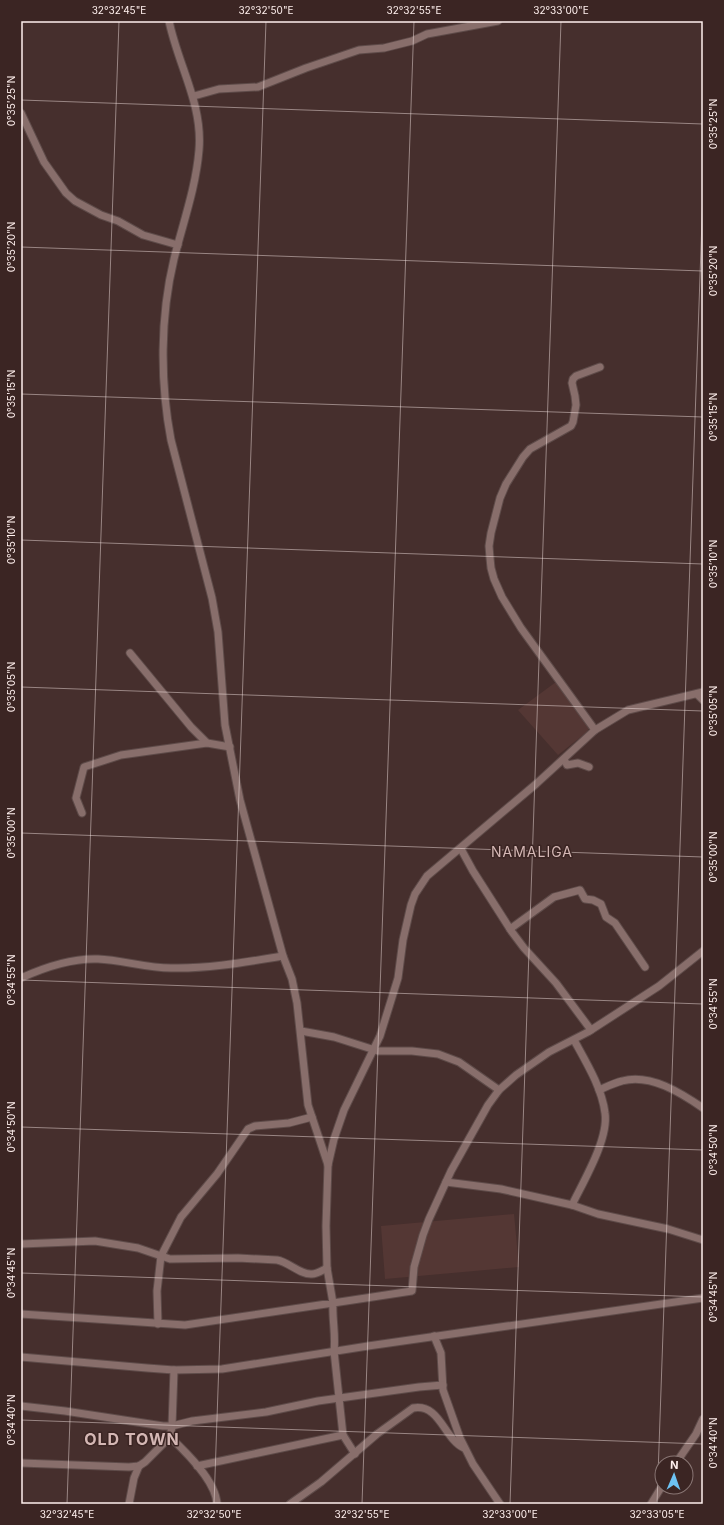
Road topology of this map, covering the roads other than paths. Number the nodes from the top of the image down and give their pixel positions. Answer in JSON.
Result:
{"nodes":[{"id":1,"x":169,"y":21,"type":"edge"},
{"id":2,"x":498,"y":21,"type":"edge"},
{"id":3,"x":194,"y":96,"type":"junction"},
{"id":4,"x":21,"y":113,"type":"edge"},
{"id":5,"x":178,"y":245,"type":"junction"},
{"id":6,"x":600,"y":367,"type":"dead end"},
{"id":7,"x":130,"y":653,"type":"dead end"},
{"id":8,"x":700,"y":693,"type":"edge"},
{"id":9,"x":703,"y":700,"type":"edge"},
{"id":10,"x":595,"y":730,"type":"junction"},
{"id":11,"x":207,"y":742,"type":"junction"},
{"id":12,"x":230,"y":747,"type":"junction"},
{"id":13,"x":564,"y":759,"type":"junction"},
{"id":14,"x":589,"y":767,"type":"dead end"},
{"id":15,"x":82,"y":814,"type":"dead end"},
{"id":16,"x":461,"y":849,"type":"junction"},
{"id":17,"x":510,"y":929,"type":"junction"},
{"id":18,"x":703,"y":951,"type":"edge"},
{"id":19,"x":283,"y":956,"type":"junction"},
{"id":20,"x":645,"y":967,"type":"dead end"},
{"id":21,"x":21,"y":978,"type":"edge"},
{"id":22,"x":591,"y":1030,"type":"junction"},
{"id":23,"x":301,"y":1031,"type":"junction"},
{"id":24,"x":574,"y":1040,"type":"junction"},
{"id":25,"x":374,"y":1050,"type":"junction"},
{"id":26,"x":499,"y":1090,"type":"junction"},
{"id":27,"x":599,"y":1090,"type":"junction"},
{"id":28,"x":703,"y":1108,"type":"edge"},
{"id":29,"x":312,"y":1117,"type":"junction"},
{"id":30,"x":328,"y":1166,"type":"junction"},
{"id":31,"x":446,"y":1182,"type":"junction"},
{"id":32,"x":572,"y":1205,"type":"junction"},
{"id":33,"x":703,"y":1240,"type":"edge"},
{"id":34,"x":21,"y":1244,"type":"edge"},
{"id":35,"x":161,"y":1256,"type":"junction"},
{"id":36,"x":327,"y":1268,"type":"junction"},
{"id":37,"x":703,"y":1298,"type":"edge"},
{"id":38,"x":333,"y":1303,"type":"junction"},
{"id":39,"x":21,"y":1314,"type":"edge"},
{"id":40,"x":158,"y":1324,"type":"junction"},
{"id":41,"x":434,"y":1336,"type":"junction"},
{"id":42,"x":334,"y":1351,"type":"junction"},
{"id":43,"x":21,"y":1357,"type":"edge"},
{"id":44,"x":174,"y":1370,"type":"junction"},
{"id":45,"x":443,"y":1385,"type":"junction"},
{"id":46,"x":340,"y":1399,"type":"junction"},
{"id":47,"x":21,"y":1406,"type":"edge"},
{"id":48,"x":703,"y":1419,"type":"edge"},
{"id":49,"x":172,"y":1426,"type":"junction"},
{"id":50,"x":343,"y":1435,"type":"junction"},
{"id":51,"x":170,"y":1437,"type":"junction"},
{"id":52,"x":464,"y":1448,"type":"junction"},
{"id":53,"x":355,"y":1454,"type":"junction"},
{"id":54,"x":682,"y":1455,"type":"edge"},
{"id":55,"x":21,"y":1463,"type":"edge"},
{"id":56,"x":139,"y":1466,"type":"junction"},
{"id":57,"x":197,"y":1466,"type":"junction"},
{"id":58,"x":656,"y":1495,"type":"edge"},
{"id":59,"x":129,"y":1504,"type":"edge"},
{"id":60,"x":216,"y":1504,"type":"edge"},
{"id":61,"x":290,"y":1504,"type":"edge"},
{"id":62,"x":500,"y":1504,"type":"edge"},
{"id":63,"x":651,"y":1504,"type":"edge"}],
"edges":[{"from":1,"to":3,"type":"street"},
{"from":2,"to":3,"type":"street"},
{"from":3,"to":5,"type":"street"},
{"from":4,"to":5,"type":"street"},
{"from":5,"to":12,"type":"street"},
{"from":6,"to":10,"type":"street"},
{"from":7,"to":11,"type":"street"},
{"from":8,"to":9,"type":"street"},
{"from":8,"to":10,"type":"street"},
{"from":10,"to":13,"type":"street"},
{"from":11,"to":12,"type":"street"},
{"from":11,"to":15,"type":"street"},
{"from":12,"to":19,"type":"street"},
{"from":13,"to":14,"type":"street"},
{"from":13,"to":16,"type":"street"},
{"from":16,"to":17,"type":"street"},
{"from":16,"to":25,"type":"street"},
{"from":17,"to":20,"type":"street"},
{"from":17,"to":22,"type":"street"},
{"from":18,"to":22,"type":"street"},
{"from":19,"to":21,"type":"street"},
{"from":19,"to":23,"type":"street"},
{"from":22,"to":24,"type":"street"},
{"from":23,"to":25,"type":"street"},
{"from":23,"to":29,"type":"street"},
{"from":24,"to":26,"type":"street"},
{"from":24,"to":27,"type":"street"},
{"from":25,"to":26,"type":"street"},
{"from":25,"to":30,"type":"street"},
{"from":26,"to":31,"type":"street"},
{"from":27,"to":28,"type":"street"},
{"from":27,"to":32,"type":"street"},
{"from":29,"to":30,"type":"street"},
{"from":29,"to":35,"type":"street"},
{"from":30,"to":36,"type":"street"},
{"from":31,"to":32,"type":"street"},
{"from":31,"to":38,"type":"street"},
{"from":32,"to":33,"type":"street"},
{"from":34,"to":35,"type":"street"},
{"from":35,"to":36,"type":"street"},
{"from":35,"to":40,"type":"street"},
{"from":36,"to":38,"type":"street"},
{"from":37,"to":41,"type":"street"},
{"from":38,"to":40,"type":"street"},
{"from":38,"to":42,"type":"street"},
{"from":39,"to":40,"type":"street"},
{"from":41,"to":42,"type":"street"},
{"from":41,"to":45,"type":"street"},
{"from":42,"to":44,"type":"street"},
{"from":42,"to":46,"type":"street"},
{"from":43,"to":44,"type":"street"},
{"from":44,"to":49,"type":"street"},
{"from":45,"to":46,"type":"street"},
{"from":45,"to":52,"type":"street"},
{"from":46,"to":49,"type":"street"},
{"from":46,"to":50,"type":"street"},
{"from":47,"to":49,"type":"street"},
{"from":48,"to":54,"type":"street"},
{"from":49,"to":51,"type":"street"},
{"from":50,"to":53,"type":"street"},
{"from":50,"to":57,"type":"street"},
{"from":51,"to":56,"type":"street"},
{"from":51,"to":57,"type":"street"},
{"from":52,"to":53,"type":"street"},
{"from":52,"to":62,"type":"street"},
{"from":53,"to":61,"type":"street"},
{"from":55,"to":56,"type":"street"},
{"from":56,"to":59,"type":"street"},
{"from":57,"to":60,"type":"street"},
{"from":58,"to":63,"type":"street"}]}
